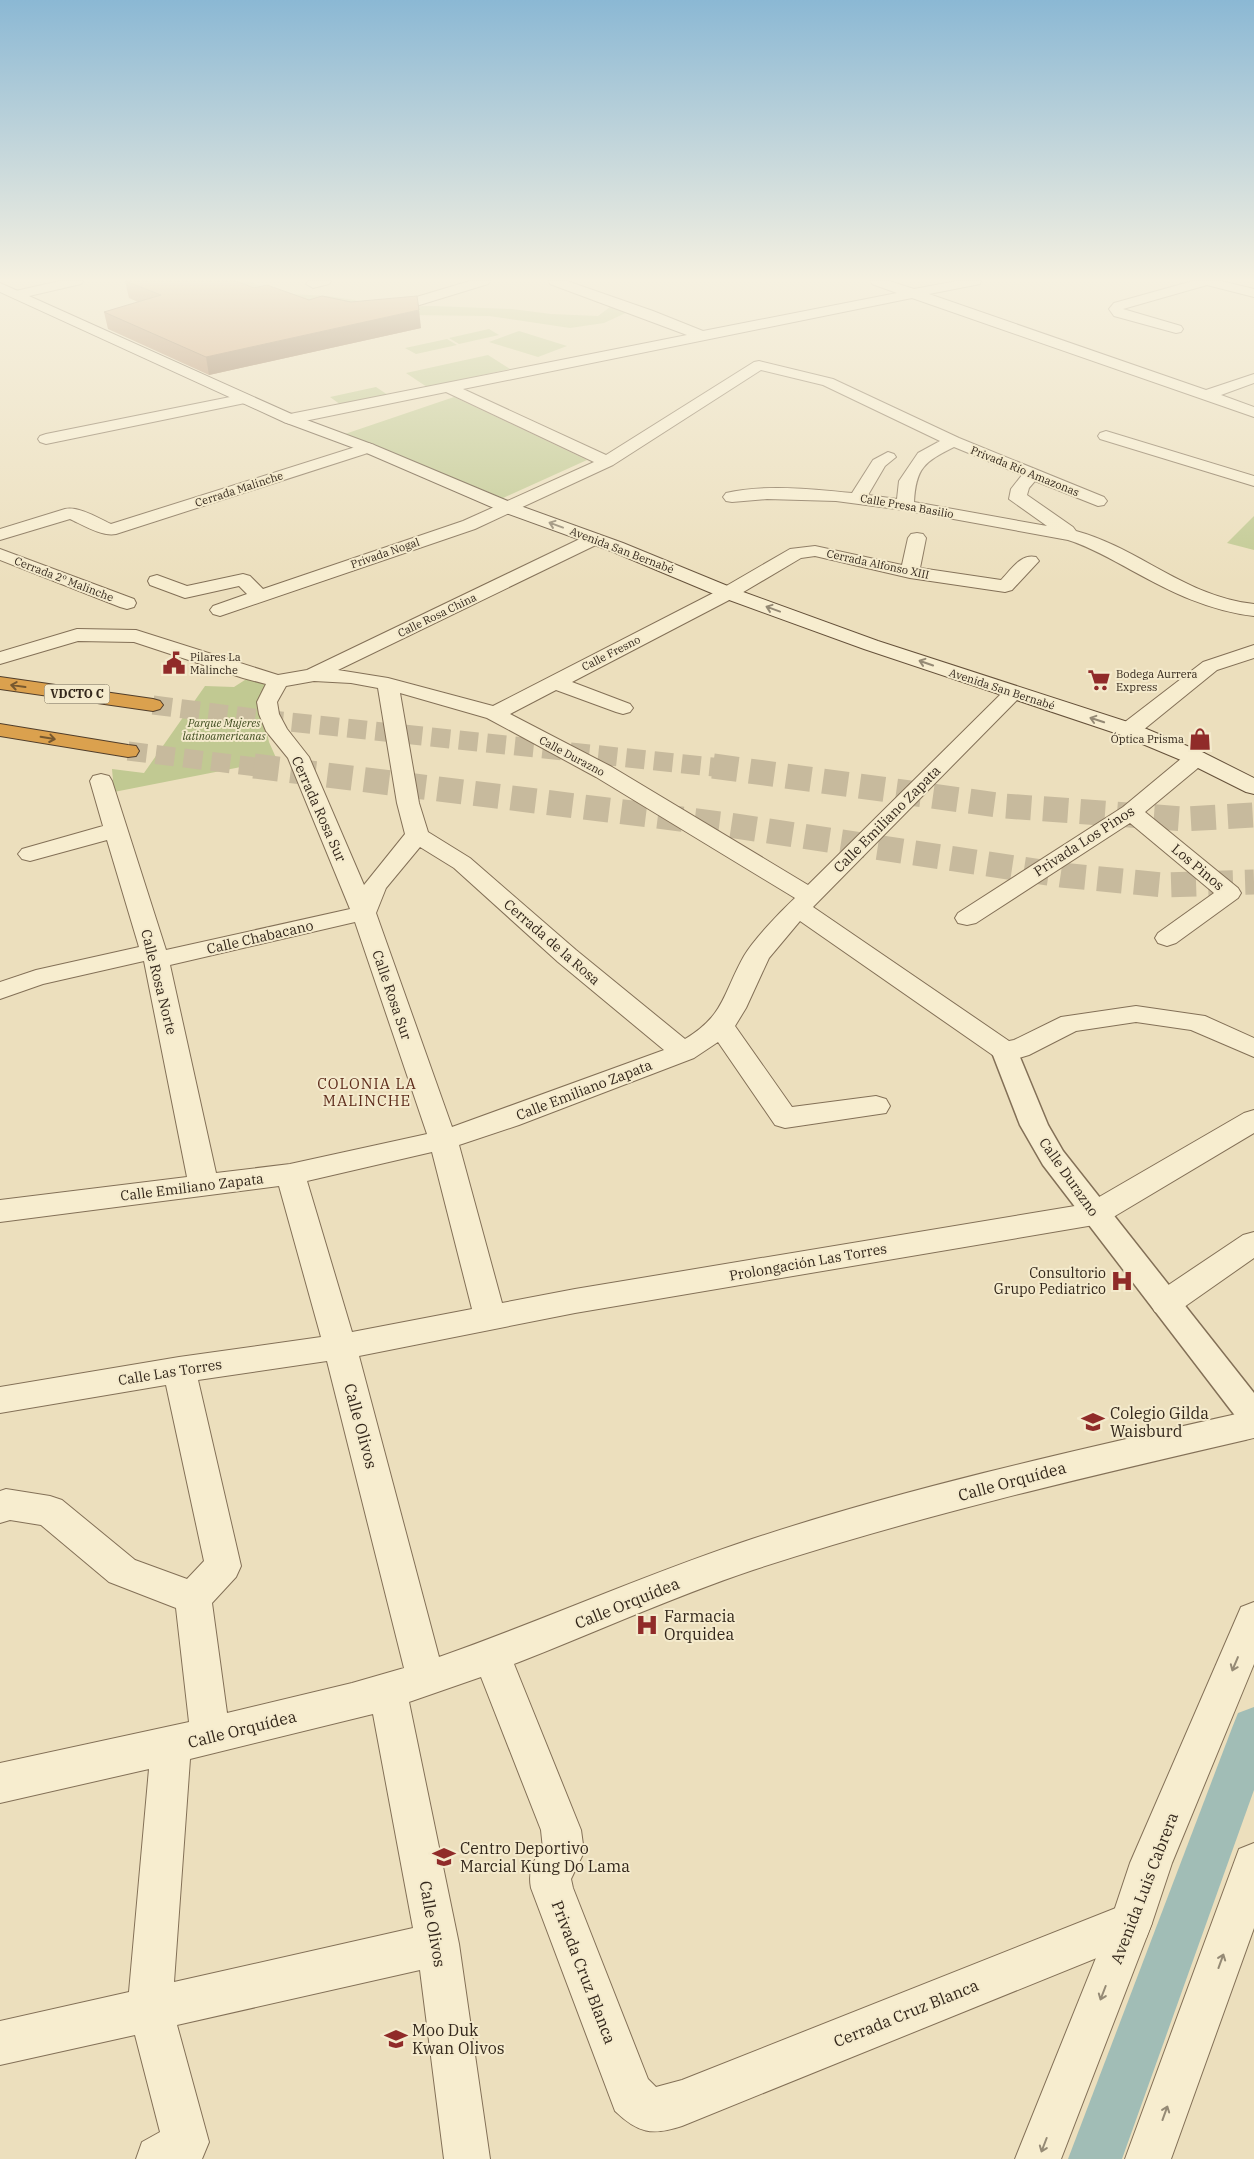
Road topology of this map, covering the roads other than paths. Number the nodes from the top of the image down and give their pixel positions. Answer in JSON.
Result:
{"nodes":[{"id":1,"x":207,"y":382,"type":"edge"},
{"id":2,"x":480,"y":382,"type":"edge"},
{"id":3,"x":734,"y":382,"type":"edge"},
{"id":4,"x":827,"y":382,"type":"edge"},
{"id":5,"x":1169,"y":382,"type":"edge"},
{"id":6,"x":1244,"y":382,"type":"edge"},
{"id":7,"x":450,"y":388,"type":"junction"},
{"id":8,"x":1207,"y":395,"type":"junction"},
{"id":9,"x":246,"y":399,"type":"junction"},
{"id":10,"x":1254,"y":412,"type":"edge"},
{"id":11,"x":290,"y":419,"type":"junction"},
{"id":12,"x":1106,"y":436,"type":"dead end"},
{"id":13,"x":46,"y":439,"type":"dead end"},
{"id":14,"x":953,"y":441,"type":"junction"},
{"id":15,"x":368,"y":448,"type":"junction"},
{"id":16,"x":888,"y":457,"type":"dead end"},
{"id":17,"x":607,"y":462,"type":"junction"},
{"id":18,"x":1032,"y":476,"type":"junction"},
{"id":19,"x":1254,"y":481,"type":"edge"},
{"id":20,"x":732,"y":497,"type":"dead end"},
{"id":21,"x":858,"y":498,"type":"junction"},
{"id":22,"x":1098,"y":501,"type":"dead end"},
{"id":23,"x":905,"y":504,"type":"junction"},
{"id":24,"x":509,"y":508,"type":"junction"},
{"id":25,"x":0,"y":535,"type":"edge"},
{"id":26,"x":916,"y":538,"type":"dead end"},
{"id":27,"x":1079,"y":538,"type":"junction"},
{"id":28,"x":594,"y":539,"type":"junction"},
{"id":29,"x":0,"y":554,"type":"edge"},
{"id":30,"x":1030,"y":561,"type":"dead end"},
{"id":31,"x":910,"y":572,"type":"junction"},
{"id":32,"x":157,"y":581,"type":"dead end"},
{"id":33,"x":728,"y":593,"type":"junction"},
{"id":34,"x":260,"y":596,"type":"junction"},
{"id":35,"x":127,"y":604,"type":"dead end"},
{"id":36,"x":220,"y":610,"type":"dead end"},
{"id":37,"x":1254,"y":610,"type":"edge"},
{"id":38,"x":1252,"y":654,"type":"edge"},
{"id":39,"x":0,"y":658,"type":"edge"},
{"id":40,"x":312,"y":675,"type":"junction"},
{"id":41,"x":278,"y":681,"type":"junction"},
{"id":42,"x":554,"y":682,"type":"junction"},
{"id":43,"x":0,"y":683,"type":"edge"},
{"id":44,"x":388,"y":684,"type":"junction"},
{"id":45,"x":1014,"y":694,"type":"junction"},
{"id":46,"x":153,"y":705,"type":"tunnel mouth"},
{"id":47,"x":622,"y":708,"type":"dead end"},
{"id":48,"x":494,"y":714,"type":"junction"},
{"id":49,"x":0,"y":730,"type":"edge"},
{"id":50,"x":1130,"y":730,"type":"junction"},
{"id":51,"x":128,"y":751,"type":"tunnel mouth"},
{"id":52,"x":1196,"y":758,"type":"junction"},
{"id":53,"x":101,"y":781,"type":"dead end"},
{"id":54,"x":1254,"y":787,"type":"edge"},
{"id":55,"x":1131,"y":812,"type":"junction"},
{"id":56,"x":116,"y":830,"type":"junction"},
{"id":57,"x":417,"y":835,"type":"junction"},
{"id":58,"x":30,"y":854,"type":"dead end"},
{"id":59,"x":804,"y":902,"type":"junction"},
{"id":60,"x":364,"y":914,"type":"junction"},
{"id":61,"x":968,"y":918,"type":"dead end"},
{"id":62,"x":1167,"y":938,"type":"dead end"},
{"id":63,"x":155,"y":956,"type":"junction"},
{"id":64,"x":0,"y":991,"type":"edge"},
{"id":65,"x":721,"y":1026,"type":"junction"},
{"id":66,"x":1254,"y":1048,"type":"edge"},
{"id":67,"x":1004,"y":1050,"type":"junction"},
{"id":68,"x":684,"y":1052,"type":"junction"},
{"id":69,"x":876,"y":1106,"type":"dead end"},
{"id":70,"x":1254,"y":1120,"type":"edge"},
{"id":71,"x":443,"y":1140,"type":"junction"},
{"id":72,"x":290,"y":1174,"type":"junction"},
{"id":73,"x":204,"y":1186,"type":"junction"},
{"id":74,"x":0,"y":1211,"type":"edge"},
{"id":75,"x":1094,"y":1214,"type":"junction"},
{"id":76,"x":1254,"y":1243,"type":"edge"},
{"id":77,"x":1166,"y":1303,"type":"junction"},
{"id":78,"x":490,"y":1317,"type":"junction"},
{"id":79,"x":340,"y":1347,"type":"junction"},
{"id":80,"x":179,"y":1370,"type":"junction"},
{"id":81,"x":0,"y":1400,"type":"edge"},
{"id":82,"x":1254,"y":1417,"type":"edge"},
{"id":83,"x":1254,"y":1424,"type":"edge"},
{"id":84,"x":3,"y":1506,"type":"edge"},
{"id":85,"x":193,"y":1598,"type":"junction"},
{"id":86,"x":1254,"y":1619,"type":"edge"},
{"id":87,"x":492,"y":1656,"type":"junction"},
{"id":88,"x":407,"y":1685,"type":"junction"},
{"id":89,"x":190,"y":1742,"type":"junction"},
{"id":90,"x":0,"y":1783,"type":"edge"},
{"id":91,"x":1254,"y":1864,"type":"edge"},
{"id":92,"x":1245,"y":1918,"type":"edge"},
{"id":93,"x":1130,"y":1923,"type":"junction"},
{"id":94,"x":438,"y":1944,"type":"junction"},
{"id":95,"x":150,"y":2009,"type":"junction"},
{"id":96,"x":0,"y":2043,"type":"edge"},
{"id":97,"x":682,"y":2103,"type":"joint"},
{"id":98,"x":173,"y":2150,"type":"edge"},
{"id":99,"x":467,"y":2159,"type":"edge"},
{"id":100,"x":1038,"y":2159,"type":"edge"},
{"id":101,"x":1148,"y":2159,"type":"edge"}],
"edges":[{"from":1,"to":9,"type":"street","name":"Avenida San Bernabé"},
{"from":2,"to":7,"type":"street"},
{"from":3,"to":17,"type":"street","name":"Privada Nogal"},
{"from":4,"to":14,"type":"street","name":"Privada Río Amazonas"},
{"from":5,"to":8,"type":"street"},
{"from":6,"to":8,"type":"street"},
{"from":7,"to":11,"type":"street"},
{"from":7,"to":17,"type":"street"},
{"from":8,"to":10,"type":"street"},
{"from":9,"to":11,"type":"street","name":"Avenida San Bernabé"},
{"from":9,"to":13,"type":"street"},
{"from":11,"to":15,"type":"street","name":"Avenida San Bernabé"},
{"from":12,"to":19,"type":"street"},
{"from":14,"to":18,"type":"street","name":"Privada Río Amazonas"},
{"from":14,"to":23,"type":"street"},
{"from":15,"to":24,"type":"street","name":"Avenida San Bernabé"},
{"from":15,"to":25,"type":"street","name":"Cerrada Malinche"},
{"from":16,"to":21,"type":"street"},
{"from":17,"to":24,"type":"street","name":"Privada Nogal"},
{"from":18,"to":22,"type":"street","name":"Privada Río Amazonas"},
{"from":18,"to":27,"type":"street","name":"Calle Presa Basilio"},
{"from":20,"to":21,"type":"street","name":"Calle Presa Basilio"},
{"from":21,"to":23,"type":"street","name":"Calle Presa Basilio"},
{"from":23,"to":27,"type":"street","name":"Calle Presa Basilio"},
{"from":28,"to":24,"type":"street","name":"Avenida San Bernabé","one_way":true},
{"from":24,"to":34,"type":"street","name":"Privada Nogal"},
{"from":26,"to":31,"type":"street"},
{"from":27,"to":37,"type":"street","name":"Calle Presa Basilio"},
{"from":28,"to":33,"type":"street","name":"Avenida San Bernabé"},
{"from":28,"to":40,"type":"street","name":"Calle Rosa China"},
{"from":29,"to":35,"type":"street","name":"Cerrada 2º Malinche"},
{"from":30,"to":31,"type":"street","name":"Cerrada Alfonso XIII"},
{"from":31,"to":33,"type":"street","name":"Cerrada Alfonso XIII"},
{"from":32,"to":34,"type":"street"},
{"from":33,"to":42,"type":"street","name":"Calle Fresno"},
{"from":45,"to":33,"type":"street","name":"Avenida San Bernabé","one_way":true},
{"from":34,"to":36,"type":"street","name":"Privada Nogal"},
{"from":38,"to":50,"type":"street"},
{"from":39,"to":41,"type":"street"},
{"from":40,"to":41,"type":"street","name":"Calle Rosa China"},
{"from":40,"to":44,"type":"street","name":"Calle Durazno"},
{"from":41,"to":60,"type":"street","name":"Cerrada Rosa Sur"},
{"from":42,"to":47,"type":"street"},
{"from":42,"to":48,"type":"street","name":"Calle Fresno"},
{"from":46,"to":43,"type":"highway","number":"VDCTO C","one_way":true},
{"from":44,"to":48,"type":"street","name":"Calle Durazno"},
{"from":44,"to":57,"type":"street"},
{"from":50,"to":45,"type":"street","name":"Avenida San Bernabé","one_way":true},
{"from":45,"to":59,"type":"street","name":"Calle Emiliano Zapata"},
{"from":48,"to":59,"type":"street","name":"Calle Durazno"},
{"from":49,"to":51,"type":"highway","one_way":true},
{"from":50,"to":52,"type":"street","name":"Avenida San Bernabé"},
{"from":52,"to":54,"type":"street","name":"Avenida San Bernabé"},
{"from":52,"to":55,"type":"street","name":"Privada Los Pinos"},
{"from":53,"to":56,"type":"street","name":"Calle Rosa Norte"},
{"from":55,"to":61,"type":"street","name":"Privada Los Pinos"},
{"from":55,"to":62,"type":"street","name":"Los Pinos"},
{"from":56,"to":58,"type":"street"},
{"from":56,"to":63,"type":"street","name":"Calle Rosa Norte"},
{"from":57,"to":60,"type":"street"},
{"from":57,"to":68,"type":"street","name":"Cerrada de la Rosa"},
{"from":59,"to":65,"type":"street","name":"Calle Emiliano Zapata"},
{"from":59,"to":67,"type":"street","name":"Calle Durazno"},
{"from":60,"to":63,"type":"street","name":"Calle Chabacano"},
{"from":60,"to":71,"type":"street","name":"Calle Rosa Sur"},
{"from":63,"to":64,"type":"street","name":"Calle Chabacano"},
{"from":63,"to":73,"type":"street","name":"Calle Rosa Norte"},
{"from":65,"to":68,"type":"street","name":"Calle Emiliano Zapata"},
{"from":65,"to":69,"type":"street"},
{"from":66,"to":67,"type":"street"},
{"from":67,"to":75,"type":"street","name":"Calle Durazno"},
{"from":68,"to":71,"type":"street","name":"Calle Emiliano Zapata"},
{"from":70,"to":75,"type":"street","name":"Prolongación Las Torres"},
{"from":71,"to":72,"type":"street","name":"Calle Emiliano Zapata"},
{"from":71,"to":78,"type":"street","name":"Calle Rosa Sur"},
{"from":72,"to":73,"type":"street","name":"Calle Emiliano Zapata"},
{"from":72,"to":79,"type":"street","name":"Calle Olivos"},
{"from":73,"to":74,"type":"street","name":"Calle Emiliano Zapata"},
{"from":75,"to":77,"type":"street","name":"Calle Durazno"},
{"from":75,"to":78,"type":"street","name":"Prolongación Las Torres"},
{"from":76,"to":77,"type":"street"},
{"from":77,"to":82,"type":"street","name":"Calle Durazno"},
{"from":78,"to":79,"type":"street","name":"Prolongación Las Torres"},
{"from":79,"to":80,"type":"street","name":"Calle Las Torres"},
{"from":79,"to":88,"type":"street","name":"Calle Olivos"},
{"from":80,"to":81,"type":"street","name":"Calle Las Torres"},
{"from":80,"to":85,"type":"street"},
{"from":83,"to":87,"type":"street","name":"Calle Orquídea"},
{"from":84,"to":85,"type":"street"},
{"from":85,"to":89,"type":"street"},
{"from":86,"to":93,"type":"street","name":"Avenida Luis Cabrera","one_way":true},
{"from":87,"to":88,"type":"street","name":"Calle Orquídea"},
{"from":87,"to":97,"type":"street","name":"Privada Cruz Blanca"},
{"from":88,"to":89,"type":"street","name":"Calle Orquídea"},
{"from":88,"to":94,"type":"street","name":"Calle Olivos"},
{"from":89,"to":90,"type":"street","name":"Calle Orquídea"},
{"from":89,"to":95,"type":"street"},
{"from":91,"to":92,"type":"street"},
{"from":101,"to":92,"type":"street","one_way":true},
{"from":93,"to":97,"type":"street","name":"Cerrada Cruz Blanca"},
{"from":93,"to":100,"type":"street","name":"Avenida Luis Cabrera","one_way":true},
{"from":94,"to":95,"type":"street"},
{"from":94,"to":99,"type":"street","name":"Calle Olivos"},
{"from":95,"to":96,"type":"street"},
{"from":95,"to":98,"type":"street"}]}
